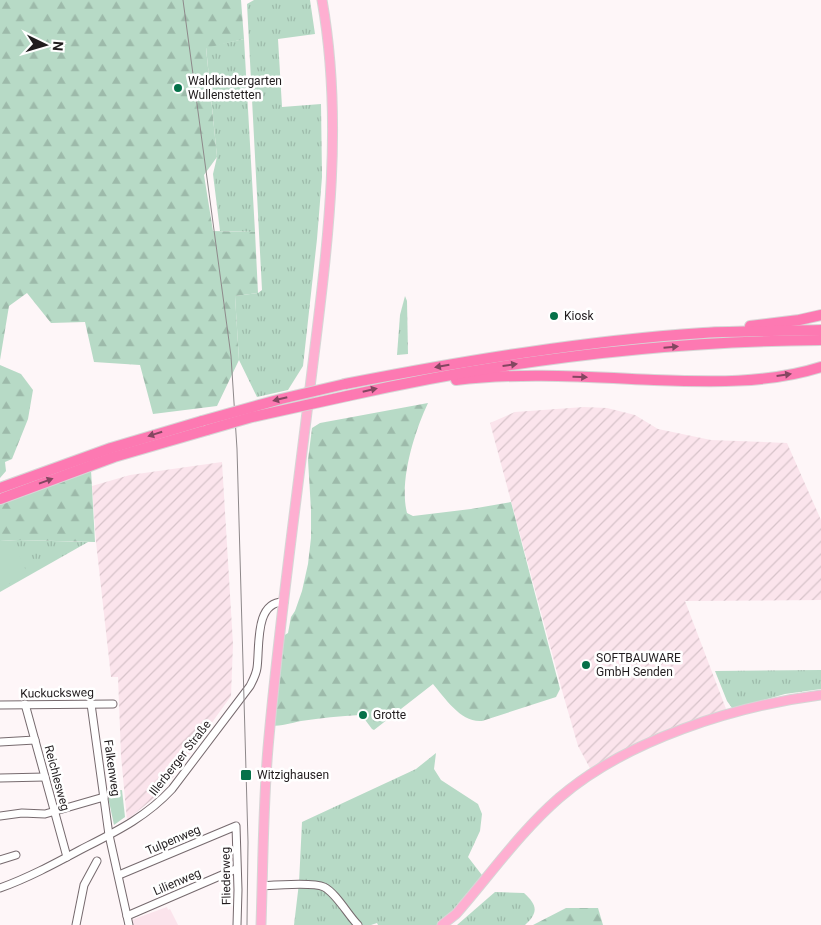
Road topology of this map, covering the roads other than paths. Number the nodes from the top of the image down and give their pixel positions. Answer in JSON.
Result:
{"nodes":[{"id":1,"x":322,"y":0,"type":"edge"},
{"id":2,"x":821,"y":315,"type":"edge"},
{"id":3,"x":821,"y":330,"type":"edge"},
{"id":4,"x":704,"y":333,"type":"junction"},
{"id":5,"x":821,"y":340,"type":"edge"},
{"id":6,"x":821,"y":367,"type":"edge"},
{"id":7,"x":393,"y":385,"type":"junction"},
{"id":8,"x":204,"y":425,"type":"junction"},
{"id":9,"x":0,"y":488,"type":"edge"},
{"id":10,"x":0,"y":499,"type":"edge"},
{"id":11,"x":284,"y":602,"type":"junction"},
{"id":12,"x":821,"y":695,"type":"edge"},
{"id":13,"x":24,"y":704,"type":"junction"},
{"id":14,"x":91,"y":704,"type":"junction"},
{"id":15,"x":113,"y":704,"type":"dead end"},
{"id":16,"x":0,"y":705,"type":"edge"},
{"id":17,"x":35,"y":740,"type":"junction"},
{"id":18,"x":0,"y":742,"type":"edge"},
{"id":19,"x":45,"y":776,"type":"junction"},
{"id":20,"x":0,"y":778,"type":"edge"},
{"id":21,"x":104,"y":797,"type":"junction"},
{"id":22,"x":54,"y":812,"type":"junction"},
{"id":23,"x":0,"y":816,"type":"edge"},
{"id":24,"x":236,"y":826,"type":"joint"},
{"id":25,"x":109,"y":835,"type":"junction"},
{"id":26,"x":16,"y":855,"type":"dead end"},
{"id":27,"x":67,"y":857,"type":"junction"},
{"id":28,"x":0,"y":860,"type":"edge"},
{"id":29,"x":97,"y":861,"type":"dead end"},
{"id":30,"x":236,"y":869,"type":"junction"},
{"id":31,"x":119,"y":875,"type":"junction"},
{"id":32,"x":262,"y":886,"type":"junction"},
{"id":33,"x":0,"y":888,"type":"edge"},
{"id":34,"x":127,"y":916,"type":"junction"},
{"id":35,"x":76,"y":925,"type":"edge"},
{"id":36,"x":129,"y":925,"type":"edge"},
{"id":37,"x":236,"y":925,"type":"edge"},
{"id":38,"x":261,"y":925,"type":"edge"},
{"id":39,"x":358,"y":925,"type":"edge"},
{"id":40,"x":442,"y":925,"type":"edge"}],
"edges":[{"from":1,"to":11,"type":"main road"},
{"from":2,"to":4,"type":"highway"},
{"from":3,"to":4,"type":"highway"},
{"from":4,"to":8,"type":"highway","one_way":true,"bridge":true},
{"from":7,"to":5,"type":"highway","one_way":true},
{"from":7,"to":6,"type":"highway","one_way":true},
{"from":8,"to":7,"type":"highway","one_way":true,"bridge":true},
{"from":8,"to":9,"type":"highway","one_way":true},
{"from":10,"to":8,"type":"highway","one_way":true},
{"from":11,"to":25,"type":"street","name":"Illerberger Straße"},
{"from":11,"to":32,"type":"main road"},
{"from":12,"to":40,"type":"main road"},
{"from":13,"to":14,"type":"street","name":"Kuckucksweg"},
{"from":13,"to":16,"type":"street","name":"Kuckucksweg"},
{"from":13,"to":17,"type":"street","name":"Reichlesweg"},
{"from":14,"to":15,"type":"street","name":"Kuckucksweg"},
{"from":14,"to":21,"type":"street","name":"Falkenweg"},
{"from":17,"to":18,"type":"street"},
{"from":17,"to":19,"type":"street","name":"Reichlesweg"},
{"from":19,"to":20,"type":"street"},
{"from":19,"to":22,"type":"street","name":"Reichlesweg"},
{"from":21,"to":22,"type":"street"},
{"from":21,"to":25,"type":"street","name":"Falkenweg"},
{"from":22,"to":23,"type":"street"},
{"from":22,"to":27,"type":"street","name":"Reichlesweg"},
{"from":24,"to":30,"type":"street","name":"Fliederweg"},
{"from":24,"to":31,"type":"street","name":"Tulpenweg"},
{"from":25,"to":27,"type":"street","name":"Illerberger Straße"},
{"from":25,"to":31,"type":"street","name":"Falkenweg"},
{"from":26,"to":28,"type":"street"},
{"from":27,"to":33,"type":"street","name":"Illerberger Straße"},
{"from":29,"to":35,"type":"street"},
{"from":30,"to":34,"type":"street","name":"Lilienweg"},
{"from":30,"to":37,"type":"street","name":"Fliederweg"},
{"from":31,"to":34,"type":"street","name":"Falkenweg"},
{"from":32,"to":38,"type":"main road"},
{"from":32,"to":39,"type":"street"},
{"from":34,"to":36,"type":"street","name":"Falkenweg"}]}
